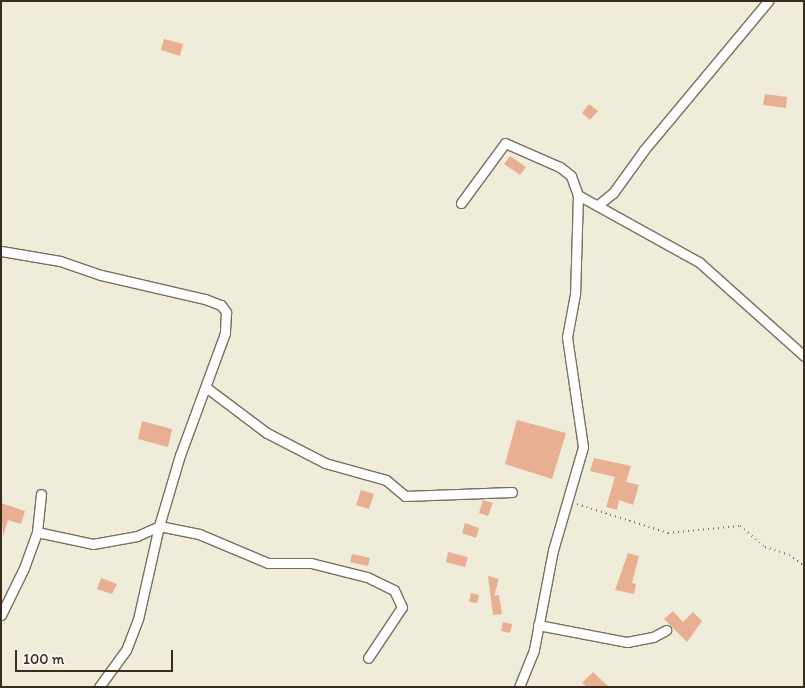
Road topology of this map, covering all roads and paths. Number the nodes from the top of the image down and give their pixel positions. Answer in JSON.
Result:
{"nodes":[{"id":1,"x":768,"y":1,"type":"edge"},
{"id":2,"x":578,"y":195,"type":"junction"},
{"id":3,"x":461,"y":203,"type":"dead end"},
{"id":4,"x":598,"y":205,"type":"junction"},
{"id":5,"x":1,"y":251,"type":"edge"},
{"id":6,"x":804,"y":356,"type":"edge"},
{"id":7,"x":207,"y":388,"type":"junction"},
{"id":8,"x":512,"y":492,"type":"dead end"},
{"id":9,"x":41,"y":494,"type":"dead end"},
{"id":10,"x":568,"y":501,"type":"junction"},
{"id":11,"x":159,"y":526,"type":"junction"},
{"id":12,"x":36,"y":532,"type":"junction"},
{"id":13,"x":804,"y":566,"type":"edge"},
{"id":14,"x":1,"y":615,"type":"edge"},
{"id":15,"x":538,"y":625,"type":"junction"},
{"id":16,"x":666,"y":630,"type":"dead end"},
{"id":17,"x":368,"y":658,"type":"dead end"},
{"id":18,"x":99,"y":687,"type":"edge"},
{"id":19,"x":519,"y":687,"type":"edge"}],
"edges":[{"from":1,"to":4,"type":"street"},
{"from":2,"to":3,"type":"street"},
{"from":2,"to":4,"type":"street"},
{"from":2,"to":10,"type":"street"},
{"from":4,"to":6,"type":"street"},
{"from":5,"to":7,"type":"street"},
{"from":7,"to":8,"type":"street"},
{"from":7,"to":11,"type":"street"},
{"from":9,"to":12,"type":"street"},
{"from":10,"to":13,"type":"path"},
{"from":10,"to":15,"type":"street"},
{"from":11,"to":12,"type":"street"},
{"from":11,"to":17,"type":"street"},
{"from":11,"to":18,"type":"street"},
{"from":12,"to":14,"type":"street"},
{"from":15,"to":16,"type":"street"},
{"from":15,"to":19,"type":"street"}]}
